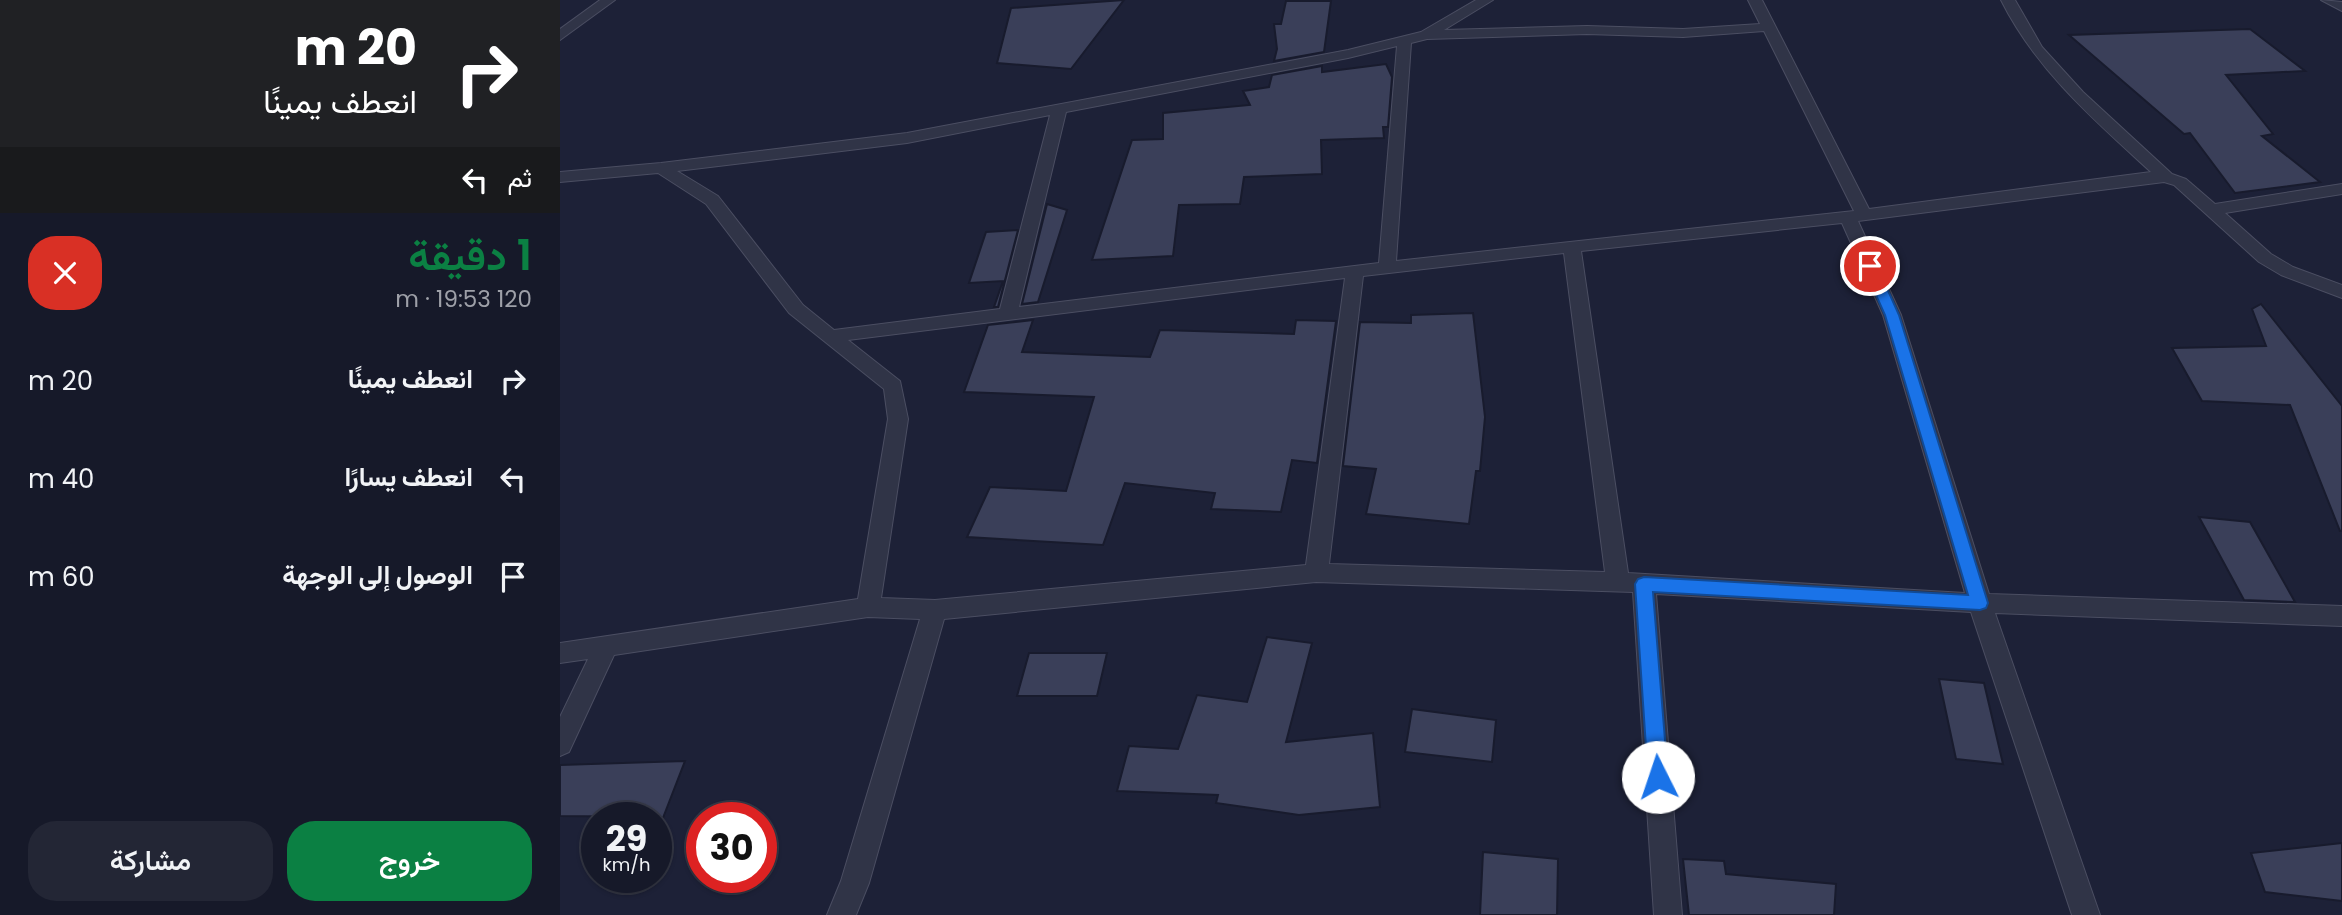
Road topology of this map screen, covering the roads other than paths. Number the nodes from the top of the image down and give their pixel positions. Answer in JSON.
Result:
{"nodes":[{"id":1,"x":608,"y":0,"type":"edge"},
{"id":2,"x":1486,"y":0,"type":"edge"},
{"id":3,"x":1755,"y":0,"type":"edge"},
{"id":4,"x":2008,"y":0,"type":"edge"},
{"id":5,"x":2328,"y":0,"type":"edge"},
{"id":6,"x":2342,"y":7,"type":"edge"},
{"id":7,"x":1769,"y":27,"type":"junction"},
{"id":8,"x":1426,"y":35,"type":"junction"},
{"id":9,"x":560,"y":36,"type":"edge"},
{"id":10,"x":1404,"y":42,"type":"junction"},
{"id":11,"x":1060,"y":107,"type":"junction"},
{"id":12,"x":661,"y":168,"type":"junction"},
{"id":13,"x":560,"y":177,"type":"edge"},
{"id":14,"x":2166,"y":177,"type":"junction"},
{"id":15,"x":2342,"y":189,"type":"edge"},
{"id":16,"x":2211,"y":210,"type":"junction"},
{"id":17,"x":1856,"y":216,"type":"junction"},
{"id":18,"x":1572,"y":248,"type":"junction"},
{"id":19,"x":1387,"y":268,"type":"junction"},
{"id":20,"x":1355,"y":271,"type":"junction"},
{"id":21,"x":2342,"y":292,"type":"edge"},
{"id":22,"x":1008,"y":314,"type":"junction"},
{"id":23,"x":832,"y":336,"type":"junction"},
{"id":24,"x":1316,"y":573,"type":"junction"},
{"id":25,"x":1618,"y":582,"type":"junction"},
{"id":26,"x":1644,"y":584,"type":"junction"},
{"id":27,"x":1980,"y":603,"type":"junction"},
{"id":28,"x":868,"y":607,"type":"junction"},
{"id":29,"x":935,"y":610,"type":"junction"},
{"id":30,"x":2342,"y":616,"type":"edge"},
{"id":31,"x":606,"y":646,"type":"junction"},
{"id":32,"x":560,"y":653,"type":"edge"},
{"id":33,"x":560,"y":744,"type":"edge"},
{"id":34,"x":841,"y":915,"type":"edge"},
{"id":35,"x":1668,"y":915,"type":"edge"},
{"id":36,"x":2086,"y":915,"type":"edge"}],
"edges":[{"from":1,"to":9,"type":"street"},
{"from":2,"to":8,"type":"street"},
{"from":3,"to":7,"type":"street"},
{"from":4,"to":14,"type":"street"},
{"from":5,"to":6,"type":"street"},
{"from":7,"to":8,"type":"street"},
{"from":7,"to":17,"type":"street"},
{"from":8,"to":10,"type":"street"},
{"from":10,"to":11,"type":"street"},
{"from":10,"to":19,"type":"street"},
{"from":11,"to":12,"type":"street"},
{"from":11,"to":22,"type":"street"},
{"from":12,"to":13,"type":"street"},
{"from":12,"to":23,"type":"street"},
{"from":14,"to":16,"type":"street"},
{"from":14,"to":17,"type":"street"},
{"from":15,"to":16,"type":"street"},
{"from":16,"to":21,"type":"street"},
{"from":17,"to":18,"type":"street"},
{"from":17,"to":27,"type":"street"},
{"from":18,"to":19,"type":"street"},
{"from":18,"to":25,"type":"street"},
{"from":19,"to":20,"type":"street"},
{"from":20,"to":22,"type":"street"},
{"from":20,"to":24,"type":"street"},
{"from":22,"to":23,"type":"street"},
{"from":23,"to":28,"type":"street"},
{"from":24,"to":25,"type":"street"},
{"from":24,"to":29,"type":"street"},
{"from":25,"to":26,"type":"street"},
{"from":26,"to":27,"type":"street"},
{"from":26,"to":35,"type":"street"},
{"from":27,"to":30,"type":"street"},
{"from":27,"to":36,"type":"street"},
{"from":28,"to":29,"type":"street"},
{"from":28,"to":31,"type":"street"},
{"from":29,"to":34,"type":"street"},
{"from":31,"to":32,"type":"street"},
{"from":31,"to":33,"type":"street"}]}
